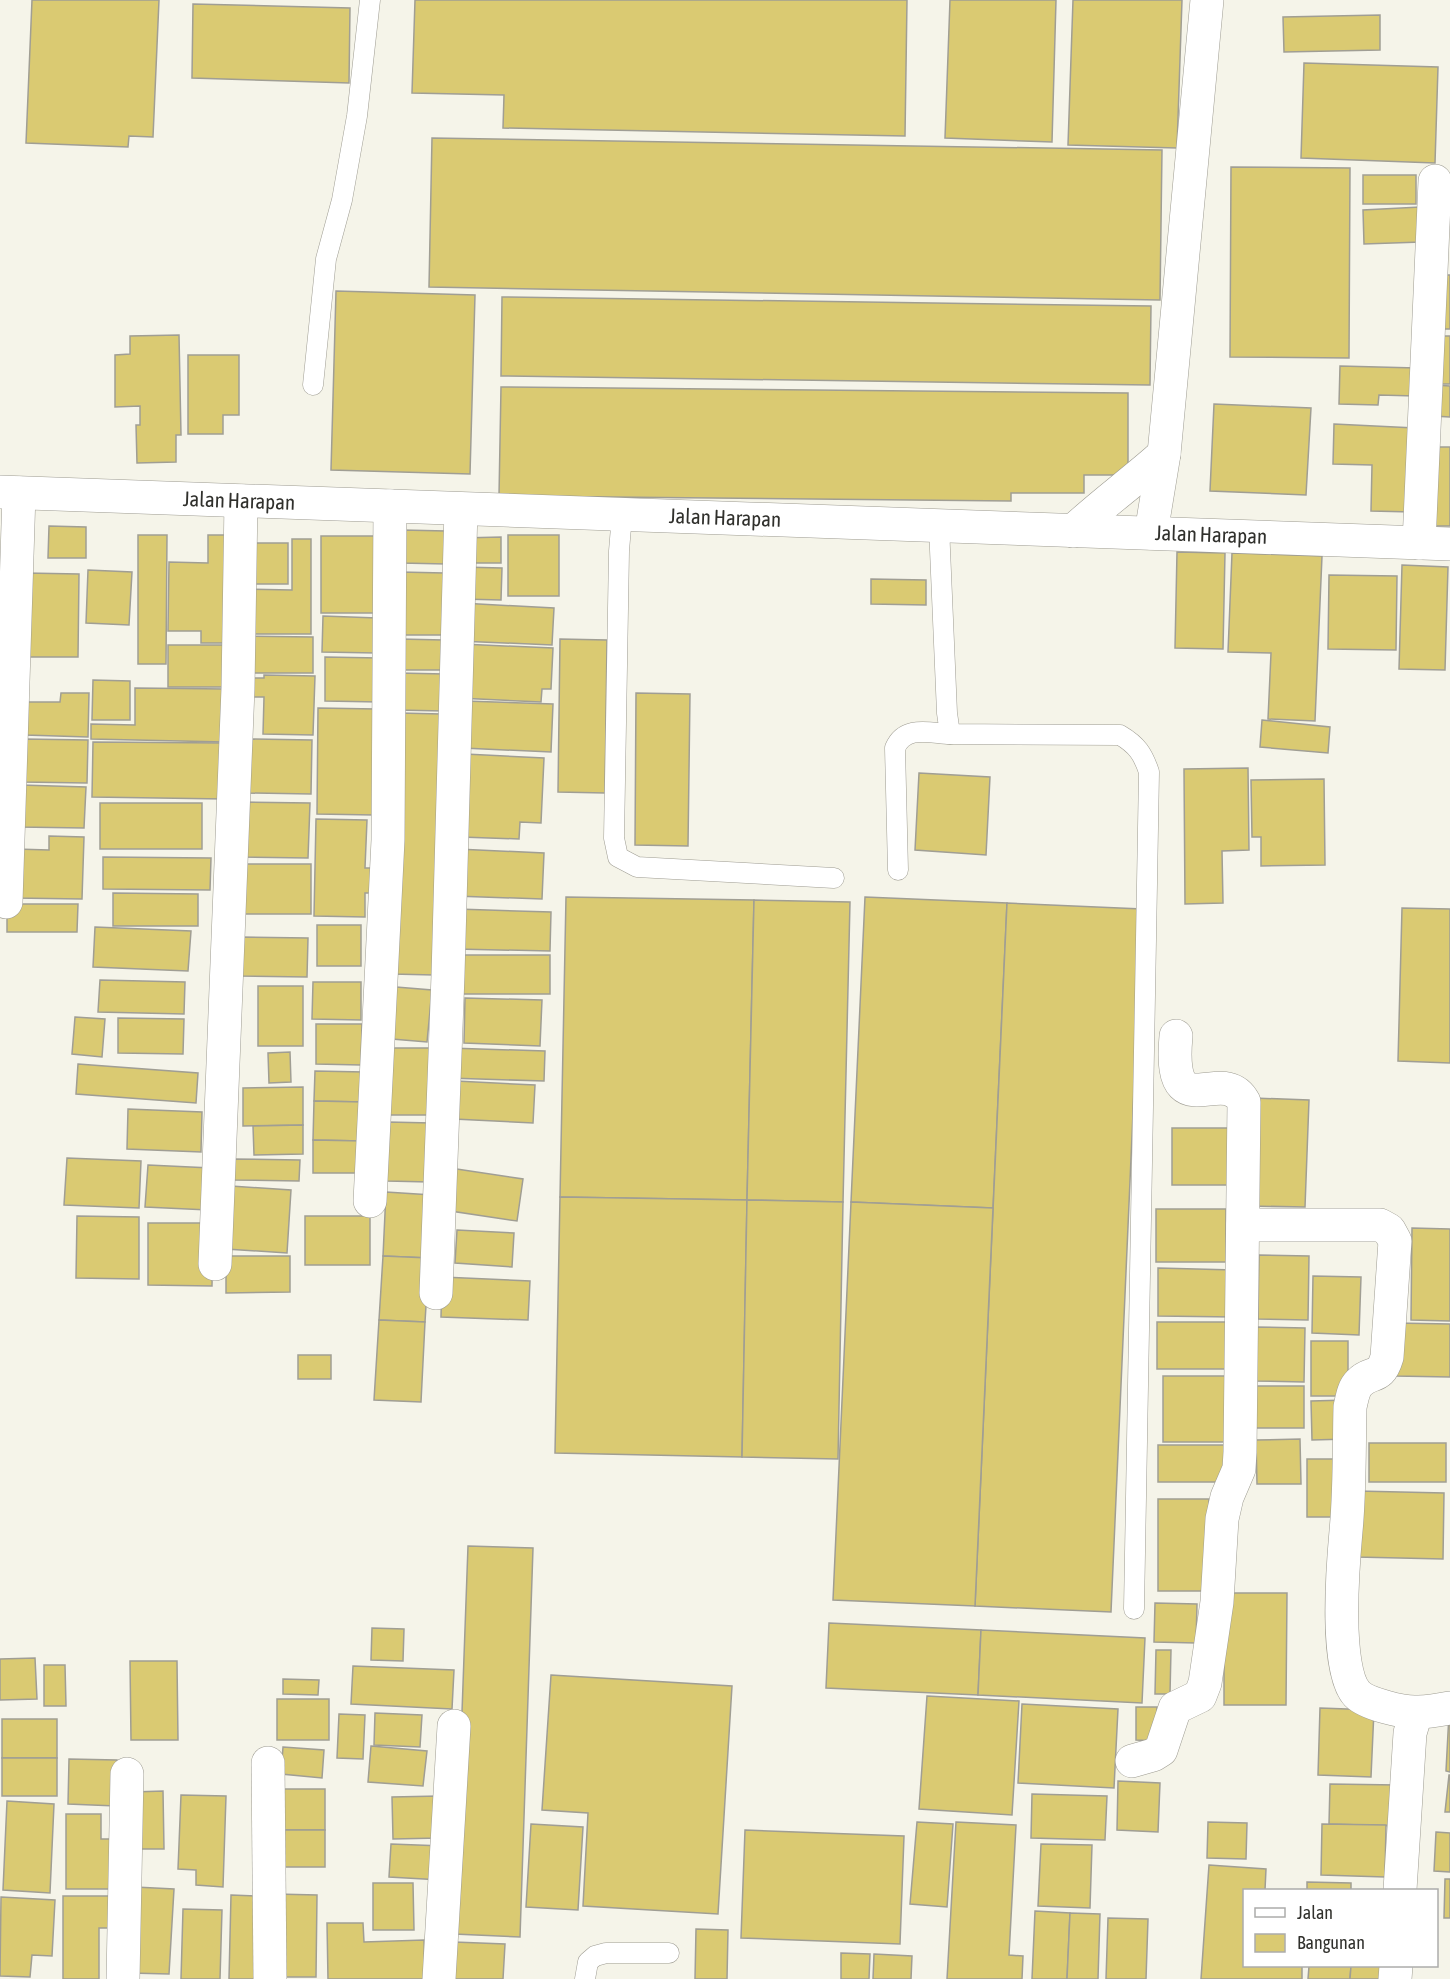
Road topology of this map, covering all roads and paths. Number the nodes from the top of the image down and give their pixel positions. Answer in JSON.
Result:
{"nodes":[{"id":1,"x":370,"y":0,"type":"edge"},
{"id":2,"x":1207,"y":0,"type":"edge"},
{"id":3,"x":1435,"y":181,"type":"dead end"},
{"id":4,"x":314,"y":385,"type":"dead end"},
{"id":5,"x":1164,"y":454,"type":"junction"},
{"id":6,"x":9,"y":493,"type":"edge"},
{"id":7,"x":241,"y":501,"type":"junction"},
{"id":8,"x":390,"y":506,"type":"junction"},
{"id":9,"x":461,"y":509,"type":"junction"},
{"id":10,"x":622,"y":515,"type":"junction"},
{"id":11,"x":939,"y":526,"type":"junction"},
{"id":12,"x":1073,"y":531,"type":"junction"},
{"id":13,"x":1150,"y":533,"type":"junction"},
{"id":14,"x":1435,"y":544,"type":"edge"},
{"id":15,"x":950,"y":734,"type":"junction"},
{"id":16,"x":898,"y":870,"type":"dead end"},
{"id":17,"x":834,"y":878,"type":"dead end"},
{"id":18,"x":6,"y":902,"type":"dead end"},
{"id":19,"x":1176,"y":1036,"type":"dead end"},
{"id":20,"x":370,"y":1201,"type":"dead end"},
{"id":21,"x":1243,"y":1225,"type":"junction"},
{"id":22,"x":215,"y":1264,"type":"dead end"},
{"id":23,"x":436,"y":1293,"type":"dead end"},
{"id":24,"x":1134,"y":1609,"type":"dead end"},
{"id":25,"x":1450,"y":1708,"type":"edge"},
{"id":26,"x":1416,"y":1713,"type":"junction"},
{"id":27,"x":454,"y":1726,"type":"dead end"},
{"id":28,"x":1132,"y":1761,"type":"dead end"},
{"id":29,"x":268,"y":1763,"type":"dead end"},
{"id":30,"x":127,"y":1774,"type":"dead end"},
{"id":31,"x":1400,"y":1889,"type":"edge"},
{"id":32,"x":669,"y":1953,"type":"dead end"},
{"id":33,"x":123,"y":1979,"type":"edge"},
{"id":34,"x":270,"y":1979,"type":"edge"},
{"id":35,"x":439,"y":1979,"type":"edge"},
{"id":36,"x":585,"y":1979,"type":"edge"}],
"edges":[{"from":1,"to":4,"type":"lane"},
{"from":2,"to":5,"type":"street"},
{"from":3,"to":14,"type":"street"},
{"from":5,"to":12,"type":"street"},
{"from":5,"to":13,"type":"street"},
{"from":6,"to":7,"type":"street","name":"Jalan Harapan"},
{"from":6,"to":18,"type":"street"},
{"from":7,"to":8,"type":"street","name":"Jalan Harapan"},
{"from":7,"to":22,"type":"street"},
{"from":8,"to":9,"type":"street","name":"Jalan Harapan"},
{"from":8,"to":20,"type":"street"},
{"from":9,"to":10,"type":"street","name":"Jalan Harapan"},
{"from":9,"to":23,"type":"street"},
{"from":10,"to":11,"type":"street","name":"Jalan Harapan"},
{"from":10,"to":17,"type":"lane"},
{"from":11,"to":12,"type":"street","name":"Jalan Harapan"},
{"from":11,"to":15,"type":"lane"},
{"from":12,"to":13,"type":"street","name":"Jalan Harapan"},
{"from":13,"to":14,"type":"street","name":"Jalan Harapan"},
{"from":15,"to":16,"type":"lane"},
{"from":15,"to":24,"type":"lane"},
{"from":19,"to":21,"type":"street"},
{"from":21,"to":26,"type":"street"},
{"from":21,"to":28,"type":"street"},
{"from":25,"to":26,"type":"street"},
{"from":26,"to":31,"type":"street"},
{"from":27,"to":35,"type":"street"},
{"from":29,"to":34,"type":"street"},
{"from":30,"to":33,"type":"street"},
{"from":32,"to":36,"type":"lane"}]}
